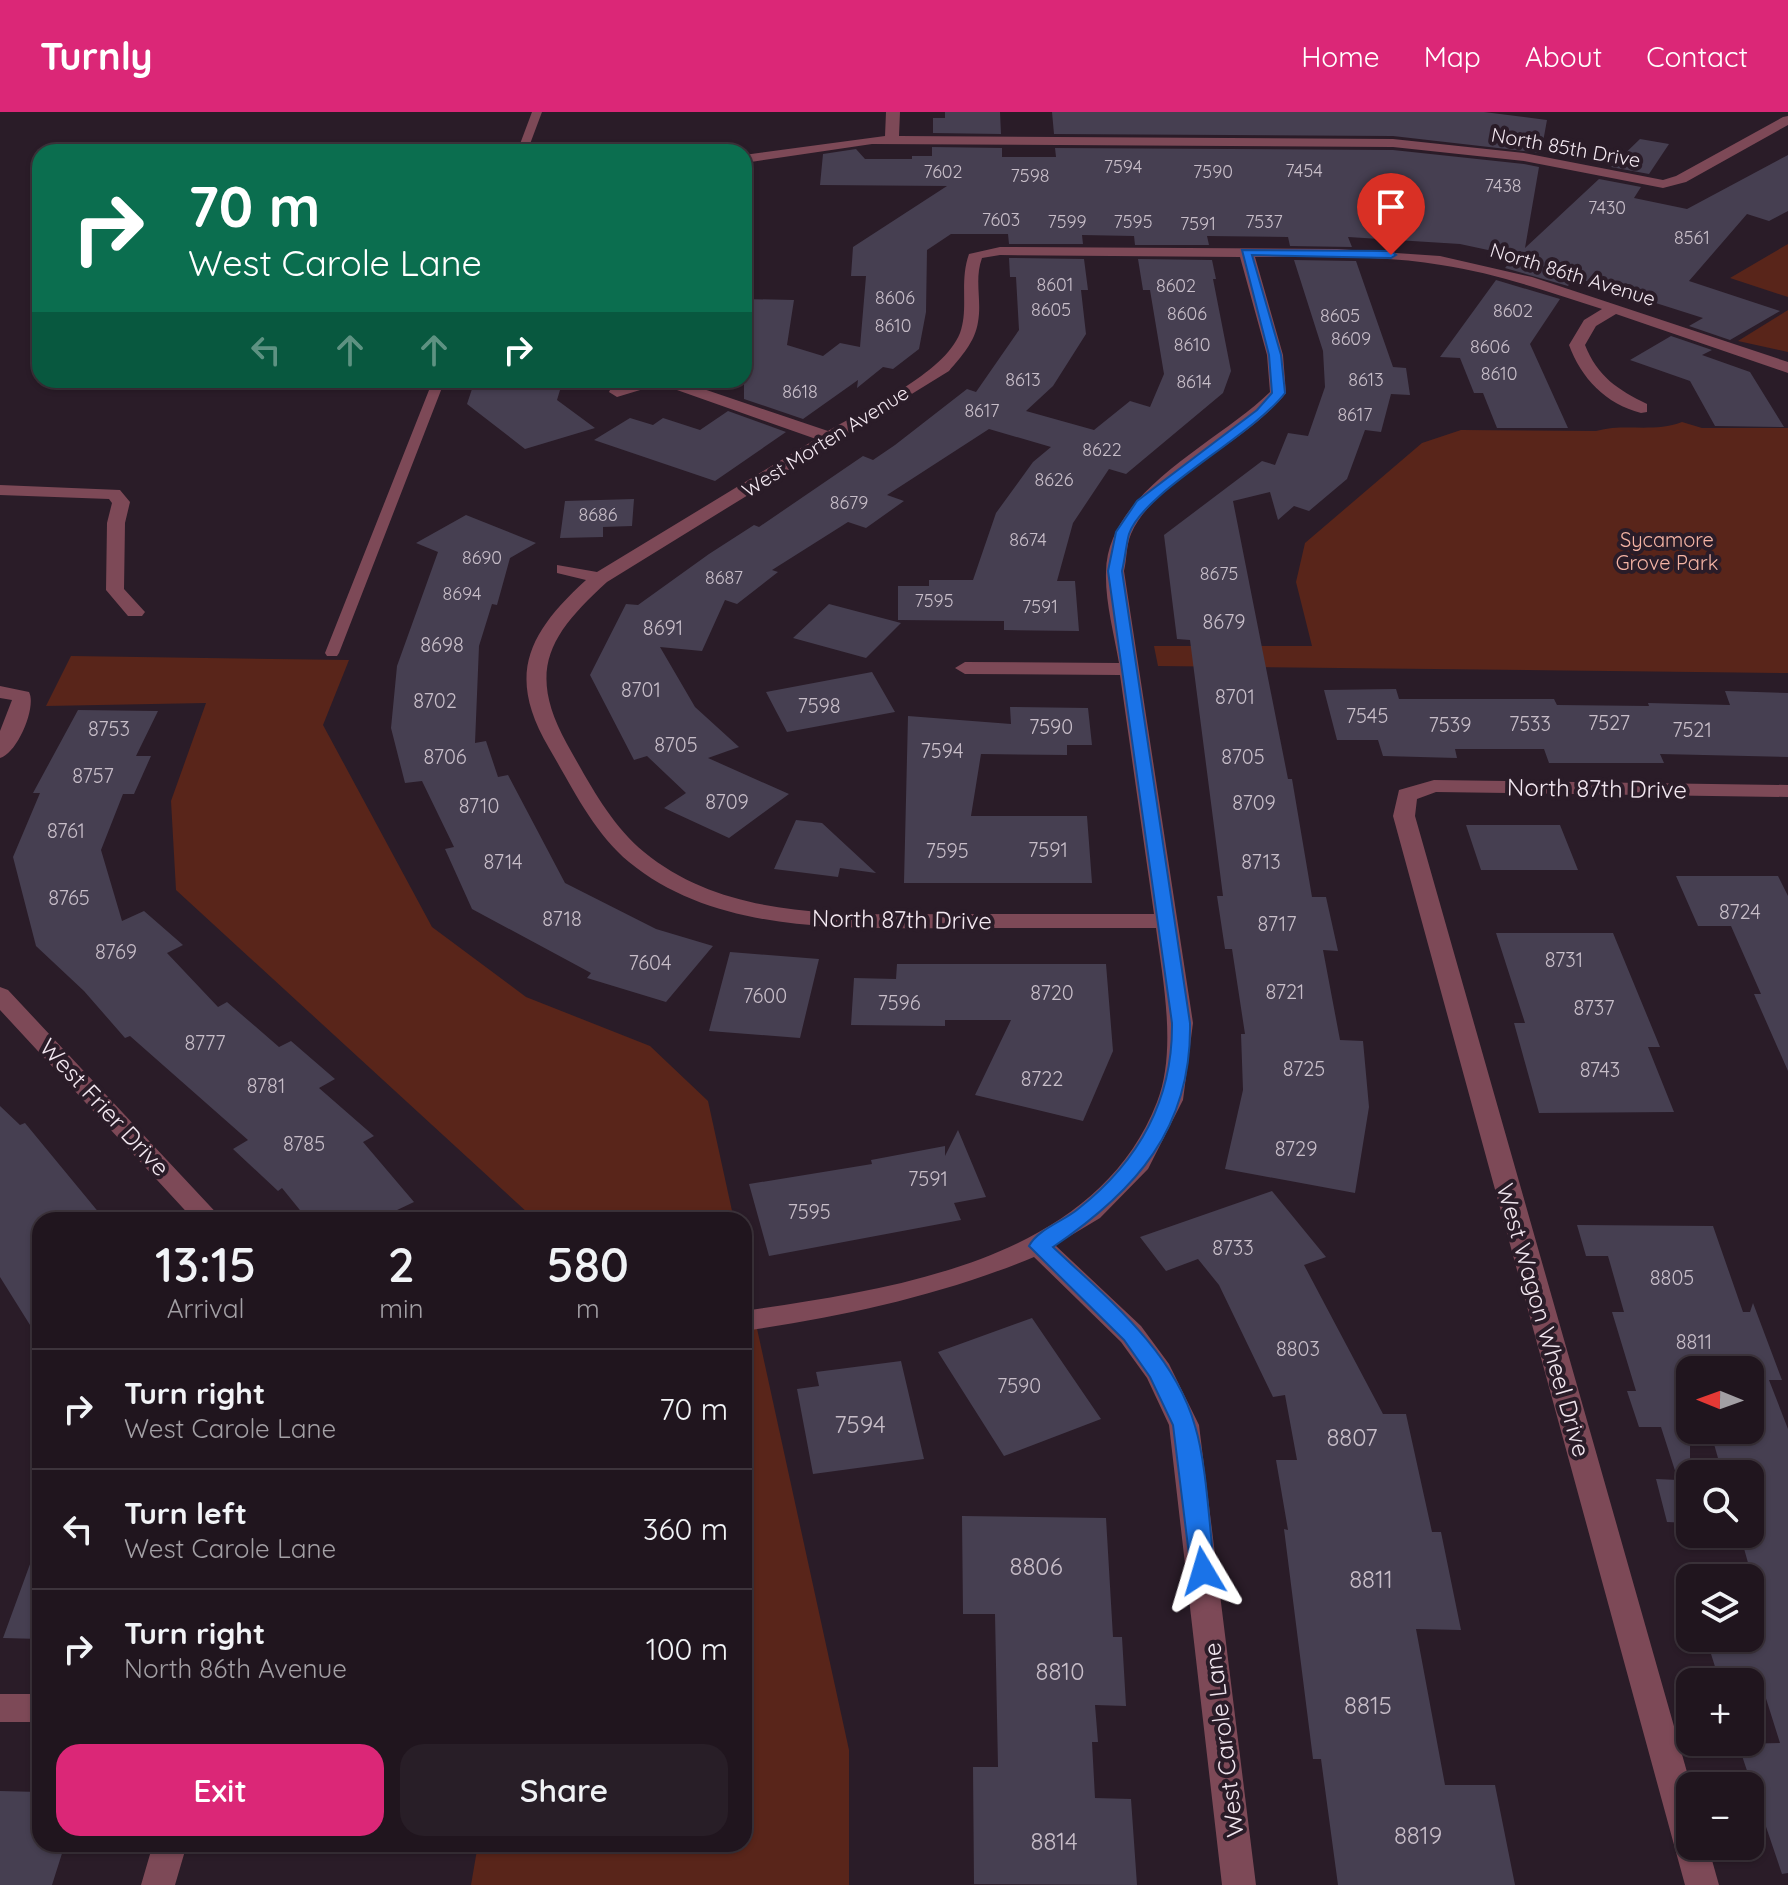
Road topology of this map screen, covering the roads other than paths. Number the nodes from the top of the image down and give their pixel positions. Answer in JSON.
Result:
{"nodes":[{"id":1,"x":537,"y":112,"type":"edge"},
{"id":2,"x":893,"y":112,"type":"edge"},
{"id":3,"x":1788,"y":120,"type":"edge"},
{"id":4,"x":892,"y":140,"type":"junction"},
{"id":5,"x":525,"y":144,"type":"edge"},
{"id":6,"x":752,"y":158,"type":"edge"},
{"id":7,"x":1246,"y":252,"type":"junction"},
{"id":8,"x":976,"y":254,"type":"joint"},
{"id":9,"x":1613,"y":309,"type":"junction"},
{"id":10,"x":1768,"y":358,"type":"junction"},
{"id":11,"x":1788,"y":359,"type":"edge"},
{"id":12,"x":1788,"y":368,"type":"edge"},
{"id":13,"x":436,"y":388,"type":"edge"},
{"id":14,"x":630,"y":388,"type":"edge"},
{"id":15,"x":683,"y":388,"type":"edge"},
{"id":16,"x":617,"y":392,"type":"dead end"},
{"id":17,"x":1641,"y":408,"type":"dead end"},
{"id":18,"x":831,"y":438,"type":"junction"},
{"id":19,"x":0,"y":490,"type":"edge"},
{"id":20,"x":564,"y":569,"type":"dead end"},
{"id":21,"x":600,"y":578,"type":"junction"},
{"id":22,"x":135,"y":612,"type":"dead end"},
{"id":23,"x":332,"y":653,"type":"dead end"},
{"id":24,"x":965,"y":668,"type":"dead end"},
{"id":25,"x":1127,"y":669,"type":"junction"},
{"id":26,"x":0,"y":692,"type":"edge"},
{"id":27,"x":0,"y":752,"type":"edge"},
{"id":28,"x":1788,"y":791,"type":"edge"},
{"id":29,"x":1407,"y":795,"type":"joint"},
{"id":30,"x":649,"y":866,"type":"joint"},
{"id":31,"x":1166,"y":921,"type":"junction"},
{"id":32,"x":0,"y":995,"type":"edge"},
{"id":33,"x":203,"y":1212,"type":"edge"},
{"id":34,"x":1039,"y":1246,"type":"junction"},
{"id":35,"x":752,"y":1320,"type":"edge"},
{"id":36,"x":0,"y":1708,"type":"edge"},
{"id":37,"x":32,"y":1708,"type":"edge"},
{"id":38,"x":1676,"y":1795,"type":"edge"},
{"id":39,"x":168,"y":1852,"type":"edge"},
{"id":40,"x":1694,"y":1860,"type":"edge"},
{"id":41,"x":158,"y":1885,"type":"edge"},
{"id":42,"x":1239,"y":1885,"type":"edge"},
{"id":43,"x":1702,"y":1885,"type":"edge"}],
"edges":[{"from":1,"to":5,"type":"lane"},
{"from":2,"to":4,"type":"street"},
{"from":3,"to":4,"type":"street","name":"North 85th Drive"},
{"from":4,"to":6,"type":"street","name":"North 85th Drive"},
{"from":7,"to":8,"type":"street","name":"North 86th Avenue"},
{"from":7,"to":9,"type":"street","name":"North 86th Avenue"},
{"from":7,"to":25,"type":"street"},
{"from":8,"to":18,"type":"street","name":"West Morten Avenue"},
{"from":9,"to":10,"type":"street","name":"North 86th Avenue"},
{"from":9,"to":17,"type":"street"},
{"from":10,"to":11,"type":"street","name":"North 86th Avenue"},
{"from":10,"to":12,"type":"street","name":"North 86th Avenue"},
{"from":13,"to":23,"type":"lane"},
{"from":14,"to":16,"type":"street"},
{"from":15,"to":18,"type":"street"},
{"from":18,"to":21,"type":"street","name":"West Morten Avenue"},
{"from":19,"to":22,"type":"street"},
{"from":20,"to":21,"type":"street"},
{"from":21,"to":30,"type":"street","name":"West Morten Avenue"},
{"from":24,"to":25,"type":"street"},
{"from":25,"to":31,"type":"street"},
{"from":26,"to":27,"type":"street"},
{"from":28,"to":29,"type":"street","name":"North 87th Drive"},
{"from":29,"to":38,"type":"street","name":"West Wagon Wheel Drive"},
{"from":30,"to":31,"type":"street","name":"North 87th Drive"},
{"from":31,"to":34,"type":"street"},
{"from":32,"to":33,"type":"street","name":"West Frier Drive"},
{"from":34,"to":35,"type":"street"},
{"from":34,"to":42,"type":"street","name":"West Carole Lane"},
{"from":36,"to":37,"type":"street"},
{"from":39,"to":41,"type":"street"},
{"from":40,"to":43,"type":"street","name":"West Wagon Wheel Drive"}]}
